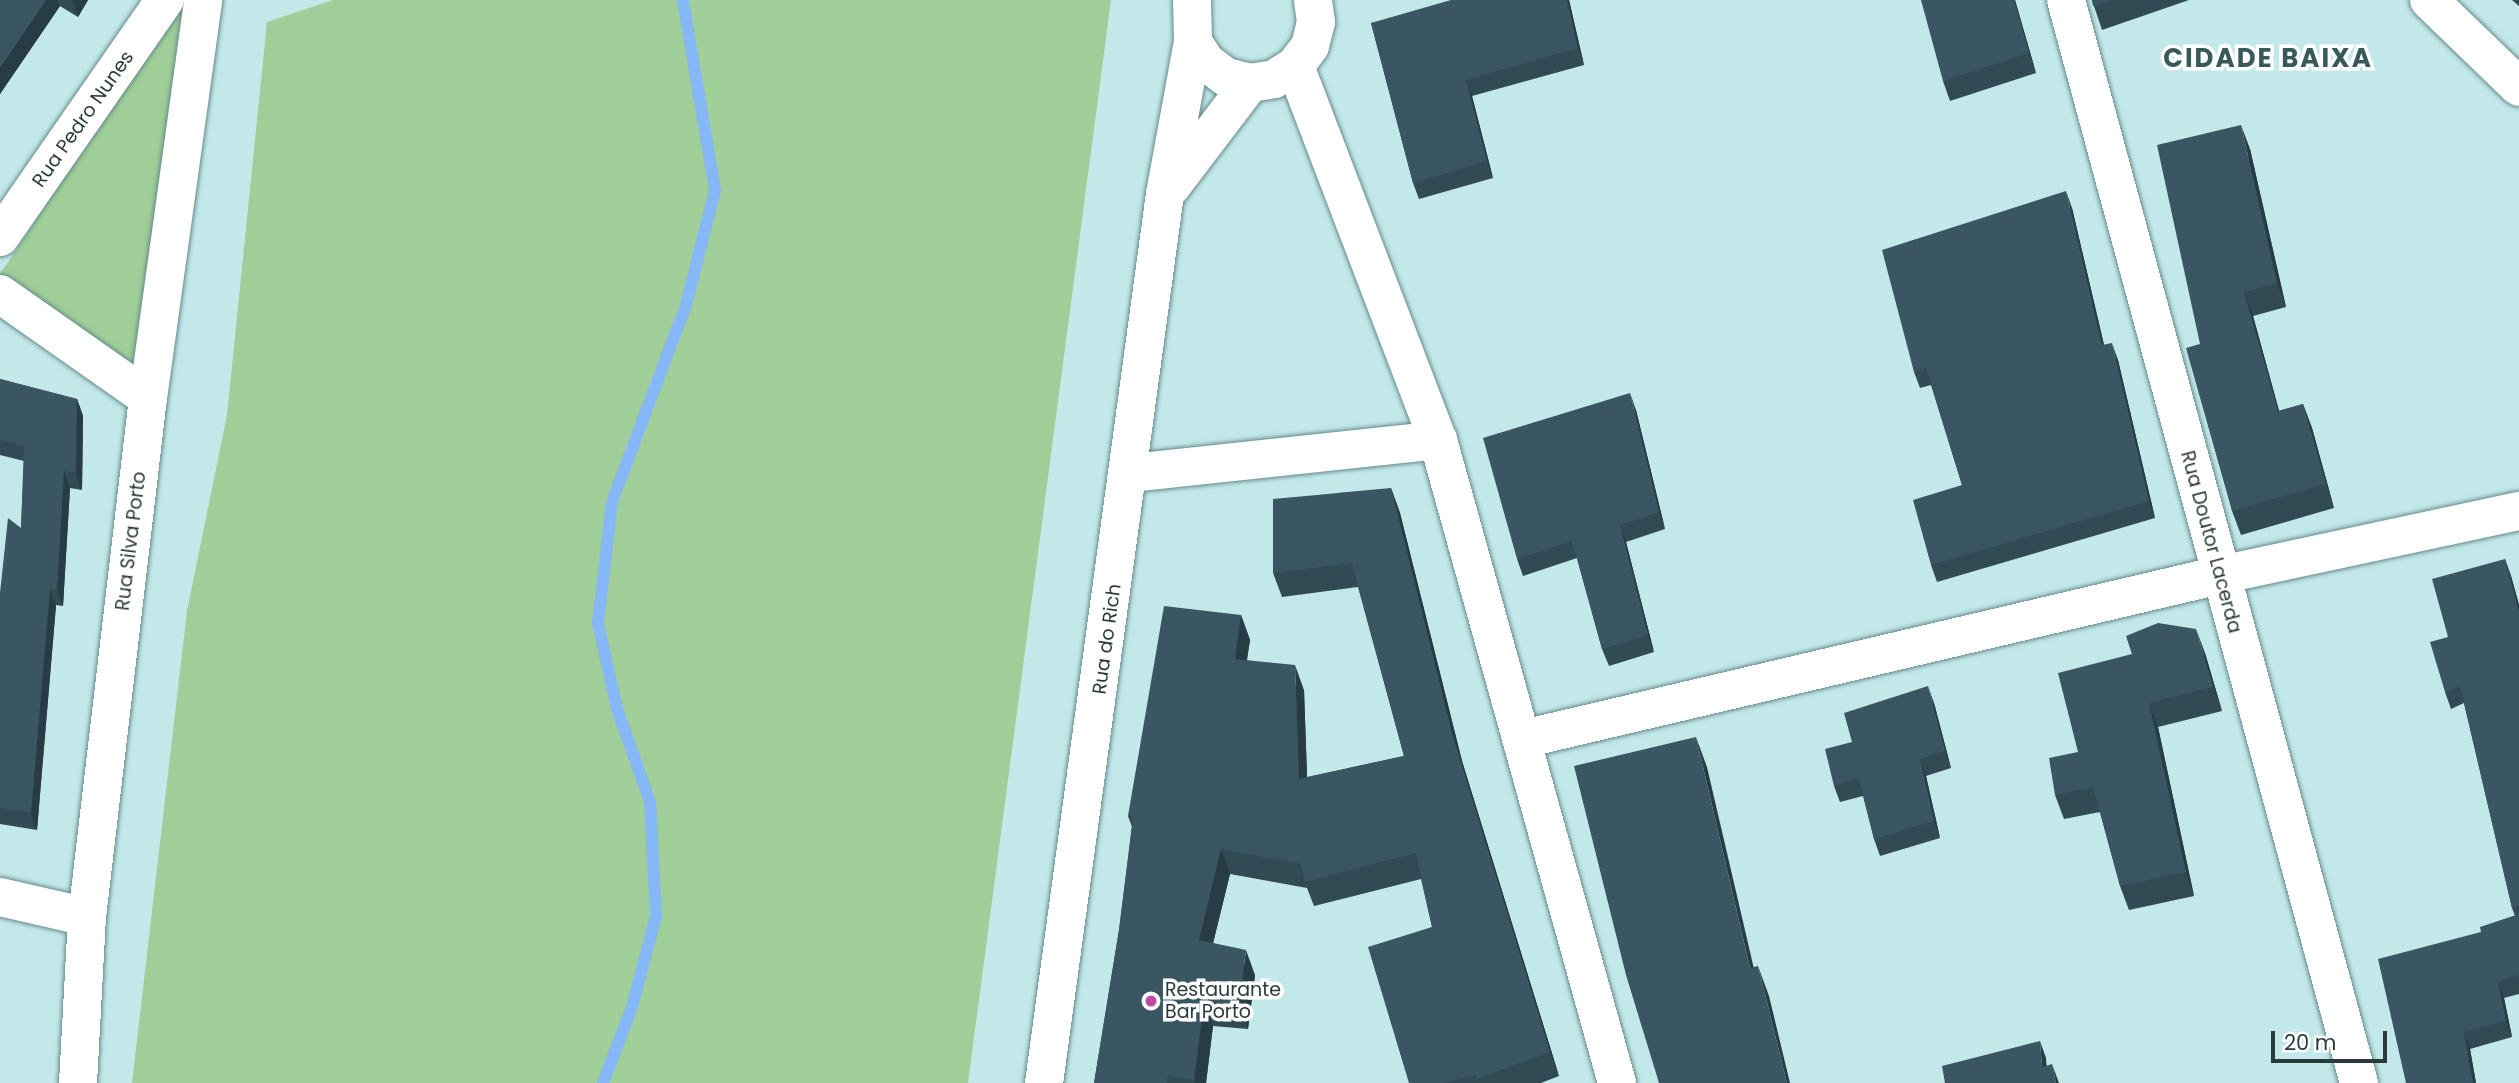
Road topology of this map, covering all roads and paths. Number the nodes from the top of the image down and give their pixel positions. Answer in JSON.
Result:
{"nodes":[{"id":1,"x":165,"y":0,"type":"edge"},
{"id":2,"x":203,"y":0,"type":"edge"},
{"id":3,"x":1192,"y":0,"type":"edge"},
{"id":4,"x":1313,"y":0,"type":"edge"},
{"id":5,"x":2066,"y":0,"type":"edge"},
{"id":6,"x":2429,"y":0,"type":"edge"},
{"id":7,"x":1193,"y":42,"type":"junction"},
{"id":8,"x":1295,"y":66,"type":"junction"},
{"id":9,"x":1250,"y":83,"type":"junction"},
{"id":10,"x":2519,"y":86,"type":"edge"},
{"id":11,"x":1165,"y":194,"type":"junction"},
{"id":12,"x":0,"y":237,"type":"edge"},
{"id":13,"x":0,"y":294,"type":"edge"},
{"id":14,"x":148,"y":398,"type":"junction"},
{"id":15,"x":1438,"y":440,"type":"junction"},
{"id":16,"x":1130,"y":473,"type":"junction"},
{"id":17,"x":2519,"y":511,"type":"edge"},
{"id":18,"x":2220,"y":575,"type":"junction"},
{"id":19,"x":1523,"y":739,"type":"junction"},
{"id":20,"x":5,"y":906,"type":"edge"},
{"id":21,"x":87,"y":917,"type":"junction"},
{"id":22,"x":78,"y":1083,"type":"edge"},
{"id":23,"x":1044,"y":1083,"type":"edge"},
{"id":24,"x":1617,"y":1083,"type":"edge"},
{"id":25,"x":2359,"y":1083,"type":"edge"}],
"edges":[{"from":1,"to":12,"type":"street","name":"Rua Pedro Nunes"},
{"from":2,"to":14,"type":"street","name":"Rua Silva Porto"},
{"from":3,"to":7,"type":"street","name":"Rua do Rich"},
{"from":4,"to":8,"type":"street"},
{"from":5,"to":18,"type":"street","name":"Rua Doutor Lacerda"},
{"from":6,"to":10,"type":"street"},
{"from":7,"to":9,"type":"street"},
{"from":7,"to":11,"type":"street","name":"Rua do Rich"},
{"from":8,"to":9,"type":"street"},
{"from":8,"to":15,"type":"street"},
{"from":9,"to":11,"type":"street"},
{"from":11,"to":16,"type":"street","name":"Rua do Rich"},
{"from":13,"to":14,"type":"street"},
{"from":14,"to":21,"type":"street","name":"Rua Silva Porto"},
{"from":15,"to":16,"type":"street"},
{"from":15,"to":19,"type":"street"},
{"from":16,"to":23,"type":"street","name":"Rua do Rich"},
{"from":17,"to":18,"type":"street"},
{"from":18,"to":19,"type":"street"},
{"from":18,"to":25,"type":"street","name":"Rua Doutor Lacerda"},
{"from":19,"to":24,"type":"street"},
{"from":20,"to":21,"type":"street"},
{"from":21,"to":22,"type":"street","name":"Rua Silva Porto"}]}
